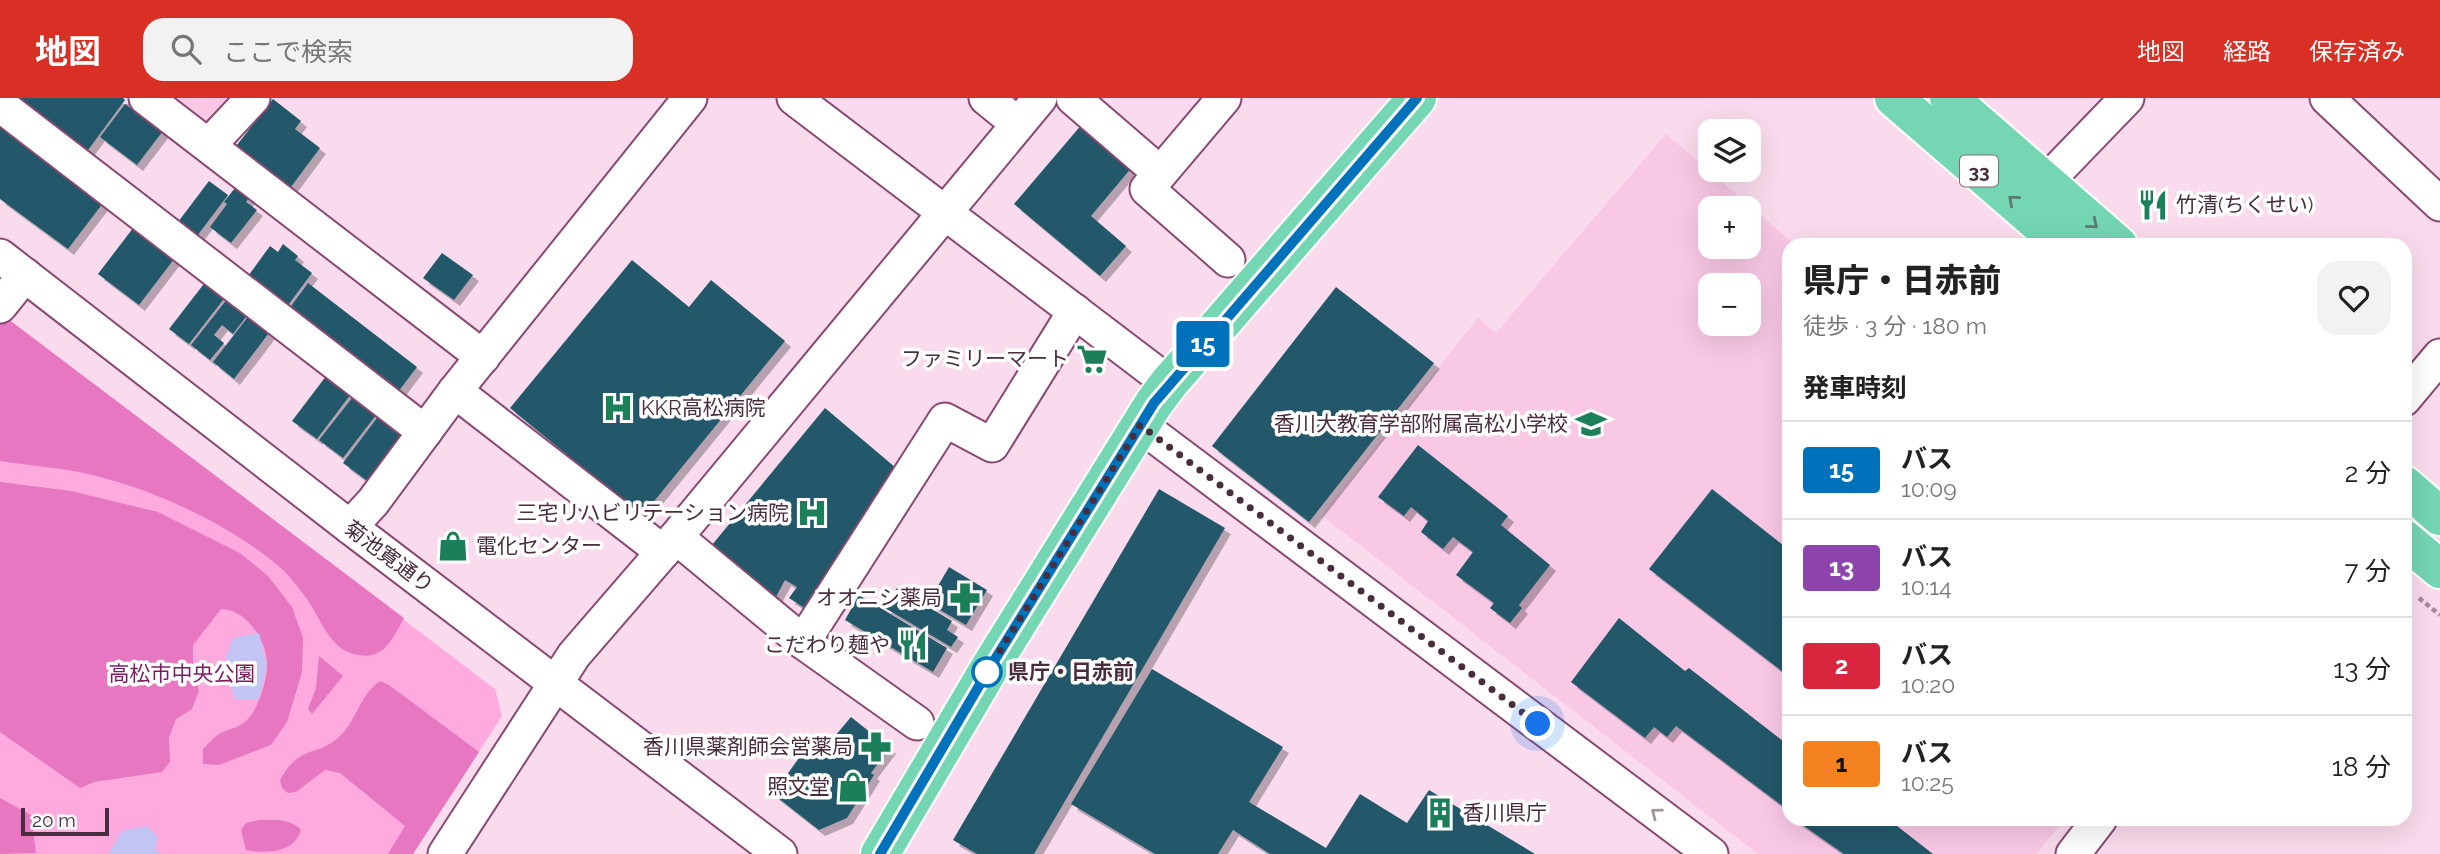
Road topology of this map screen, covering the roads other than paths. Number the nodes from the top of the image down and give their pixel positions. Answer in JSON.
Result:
{"nodes":[{"id":1,"x":146,"y":98,"type":"edge"},
{"id":2,"x":253,"y":98,"type":"edge"},
{"id":3,"x":690,"y":98,"type":"edge"},
{"id":4,"x":794,"y":98,"type":"edge"},
{"id":5,"x":986,"y":98,"type":"edge"},
{"id":6,"x":1040,"y":98,"type":"edge"},
{"id":7,"x":1073,"y":98,"type":"edge"},
{"id":8,"x":1224,"y":98,"type":"edge"},
{"id":9,"x":1417,"y":98,"type":"edge"},
{"id":10,"x":1894,"y":98,"type":"edge"},
{"id":11,"x":1950,"y":98,"type":"edge"},
{"id":12,"x":2127,"y":98,"type":"edge"},
{"id":13,"x":2327,"y":98,"type":"edge"},
{"id":14,"x":0,"y":105,"type":"edge"},
{"id":15,"x":1018,"y":124,"type":"junction"},
{"id":16,"x":209,"y":145,"type":"junction"},
{"id":17,"x":1160,"y":173,"type":"junction"},
{"id":18,"x":2045,"y":183,"type":"junction"},
{"id":19,"x":2440,"y":204,"type":"edge"},
{"id":20,"x":946,"y":213,"type":"junction"},
{"id":21,"x":2056,"y":238,"type":"edge"},
{"id":22,"x":2111,"y":238,"type":"edge"},
{"id":23,"x":1228,"y":260,"type":"dead end"},
{"id":24,"x":7,"y":262,"type":"edge"},
{"id":25,"x":0,"y":306,"type":"edge"},
{"id":26,"x":1076,"y":311,"type":"junction"},
{"id":27,"x":2440,"y":356,"type":"edge"},
{"id":28,"x":483,"y":357,"type":"junction"},
{"id":29,"x":1169,"y":383,"type":"junction"},
{"id":30,"x":2412,"y":389,"type":"edge"},
{"id":31,"x":455,"y":391,"type":"junction"},
{"id":32,"x":1140,"y":425,"type":"junction"},
{"id":33,"x":425,"y":432,"type":"junction"},
{"id":34,"x":2412,"y":492,"type":"edge"},
{"id":35,"x":2440,"y":516,"type":"edge"},
{"id":36,"x":350,"y":527,"type":"junction"},
{"id":37,"x":670,"y":544,"type":"junction"},
{"id":38,"x":2412,"y":546,"type":"edge"},
{"id":39,"x":2440,"y":569,"type":"edge"},
{"id":40,"x":803,"y":642,"type":"junction"},
{"id":41,"x":555,"y":682,"type":"junction"},
{"id":42,"x":917,"y":723,"type":"dead end"},
{"id":43,"x":2095,"y":826,"type":"edge"},
{"id":44,"x":445,"y":854,"type":"edge"},
{"id":45,"x":780,"y":854,"type":"edge"},
{"id":46,"x":880,"y":854,"type":"edge"},
{"id":47,"x":1711,"y":854,"type":"edge"},
{"id":48,"x":2073,"y":854,"type":"edge"}],
"edges":[{"from":1,"to":16,"type":"street"},
{"from":2,"to":16,"type":"street"},
{"from":3,"to":28,"type":"street"},
{"from":4,"to":20,"type":"street"},
{"from":5,"to":15,"type":"street"},
{"from":6,"to":15,"type":"street"},
{"from":7,"to":17,"type":"street"},
{"from":8,"to":17,"type":"street"},
{"from":9,"to":29,"type":"main road"},
{"from":21,"to":10,"type":"main road","number":"33","one_way":true},
{"from":11,"to":18,"type":"main road","number":"33"},
{"from":12,"to":18,"type":"street"},
{"from":13,"to":19,"type":"street"},
{"from":14,"to":33,"type":"street"},
{"from":15,"to":20,"type":"street"},
{"from":16,"to":28,"type":"street"},
{"from":17,"to":23,"type":"street"},
{"from":18,"to":22,"type":"main road","number":"33","one_way":true},
{"from":20,"to":26,"type":"street"},
{"from":20,"to":37,"type":"street"},
{"from":24,"to":25,"type":"street"},
{"from":24,"to":36,"type":"street","name":"菊池寛通り"},
{"from":26,"to":29,"type":"street"},
{"from":26,"to":40,"type":"street"},
{"from":27,"to":30,"type":"street"},
{"from":28,"to":31,"type":"street"},
{"from":29,"to":32,"type":"main road"},
{"from":31,"to":33,"type":"street"},
{"from":31,"to":37,"type":"street"},
{"from":32,"to":46,"type":"main road"},
{"from":47,"to":32,"type":"street","one_way":true},
{"from":33,"to":36,"type":"street"},
{"from":34,"to":35,"type":"main road"},
{"from":36,"to":41,"type":"street","name":"菊池寛通り"},
{"from":37,"to":40,"type":"street"},
{"from":37,"to":41,"type":"street"},
{"from":38,"to":39,"type":"main road"},
{"from":40,"to":42,"type":"street"},
{"from":41,"to":44,"type":"street"},
{"from":41,"to":45,"type":"street","name":"菊池寛通り"},
{"from":43,"to":48,"type":"street"}]}
